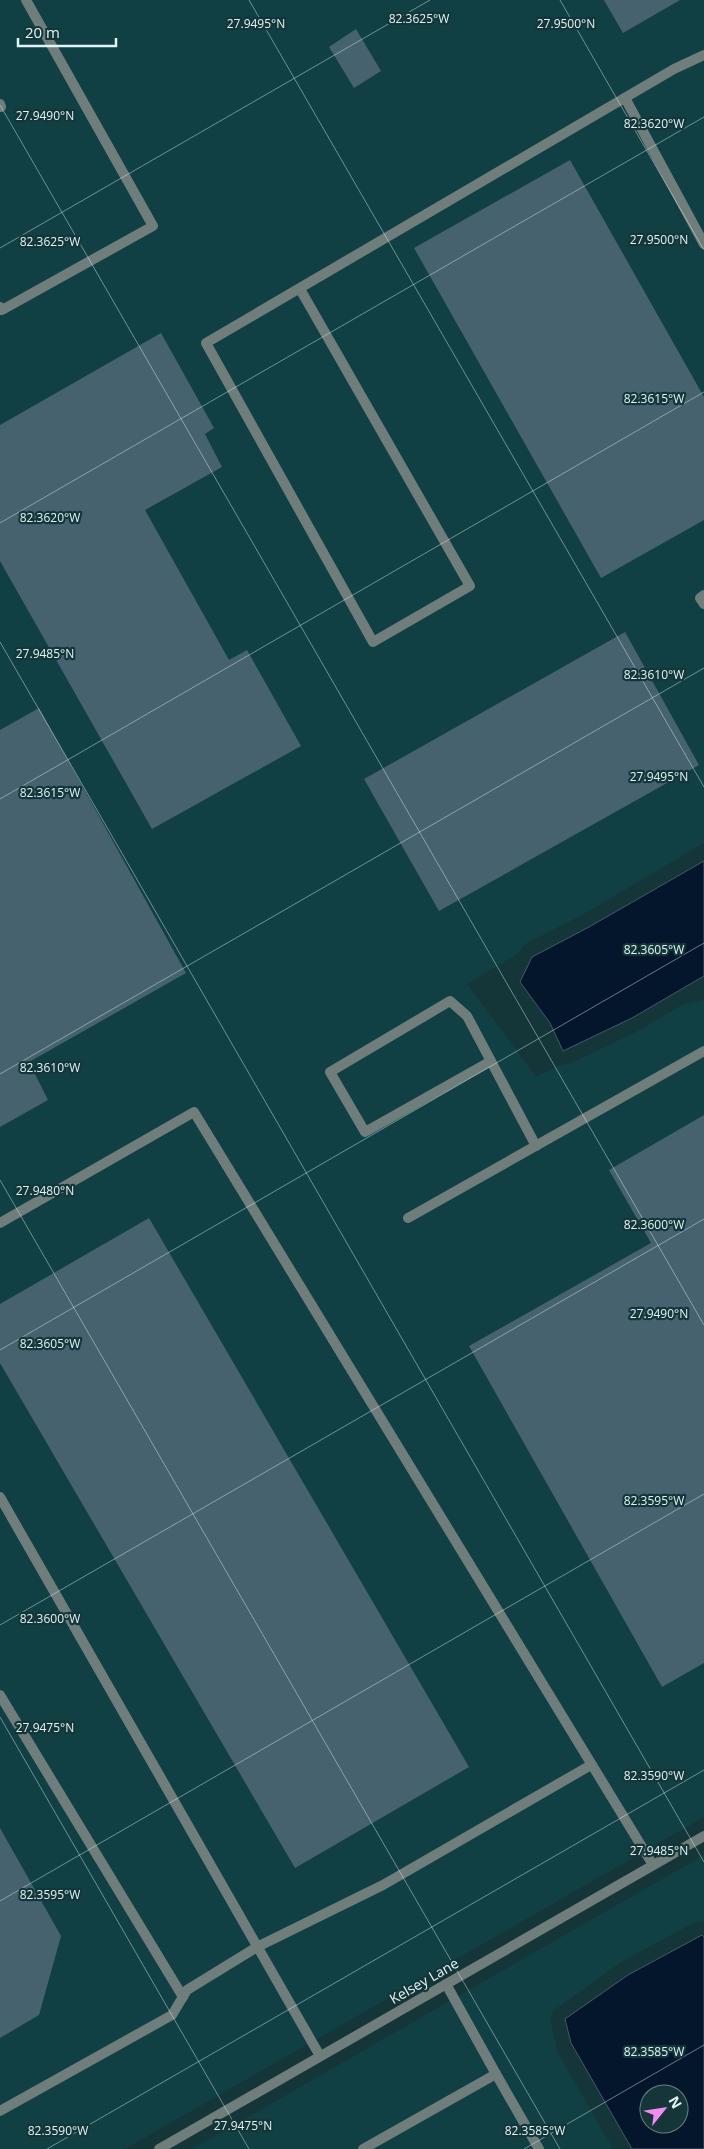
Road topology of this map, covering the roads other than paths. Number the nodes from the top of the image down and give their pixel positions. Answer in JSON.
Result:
{"nodes":[{"id":1,"x":26,"y":0,"type":"edge"},
{"id":2,"x":704,"y":55,"type":"edge"},
{"id":3,"x":625,"y":98,"type":"junction"},
{"id":4,"x":704,"y":244,"type":"edge"},
{"id":5,"x":300,"y":289,"type":"junction"},
{"id":6,"x":0,"y":307,"type":"edge"},
{"id":7,"x":704,"y":595,"type":"edge"},
{"id":8,"x":704,"y":604,"type":"edge"},
{"id":9,"x":704,"y":1051,"type":"edge"},
{"id":10,"x":491,"y":1061,"type":"junction"},
{"id":11,"x":536,"y":1146,"type":"junction"},
{"id":12,"x":408,"y":1218,"type":"dead end"},
{"id":13,"x":0,"y":1223,"type":"edge"},
{"id":14,"x":0,"y":1497,"type":"edge"},
{"id":15,"x":0,"y":1695,"type":"edge"},
{"id":16,"x":592,"y":1765,"type":"junction"},
{"id":17,"x":704,"y":1836,"type":"edge"},
{"id":18,"x":653,"y":1865,"type":"junction"},
{"id":19,"x":257,"y":1947,"type":"junction"},
{"id":20,"x":446,"y":1984,"type":"junction"},
{"id":21,"x":183,"y":1997,"type":"junction"},
{"id":22,"x":320,"y":2056,"type":"junction"},
{"id":23,"x":496,"y":2074,"type":"junction"},
{"id":24,"x":0,"y":2112,"type":"edge"},
{"id":25,"x":159,"y":2149,"type":"edge"},
{"id":26,"x":363,"y":2149,"type":"edge"},
{"id":27,"x":539,"y":2149,"type":"edge"}],
"edges":[{"from":1,"to":6,"type":"street"},
{"from":2,"to":3,"type":"street"},
{"from":3,"to":4,"type":"street"},
{"from":3,"to":5,"type":"street"},
{"from":5,"to":5,"type":"street"},
{"from":7,"to":8,"type":"street"},
{"from":9,"to":11,"type":"street"},
{"from":10,"to":10,"type":"street"},
{"from":10,"to":11,"type":"street"},
{"from":11,"to":12,"type":"street"},
{"from":13,"to":16,"type":"street"},
{"from":14,"to":19,"type":"street"},
{"from":15,"to":21,"type":"street"},
{"from":16,"to":18,"type":"street"},
{"from":16,"to":19,"type":"street"},
{"from":17,"to":18,"type":"street","name":"Kelsey Lane"},
{"from":18,"to":20,"type":"street","name":"Kelsey Lane"},
{"from":19,"to":21,"type":"street"},
{"from":19,"to":22,"type":"street"},
{"from":20,"to":22,"type":"street","name":"Kelsey Lane"},
{"from":20,"to":23,"type":"street"},
{"from":21,"to":24,"type":"street"},
{"from":22,"to":25,"type":"street","name":"Kelsey Lane"},
{"from":23,"to":26,"type":"street"},
{"from":23,"to":27,"type":"street"}]}
